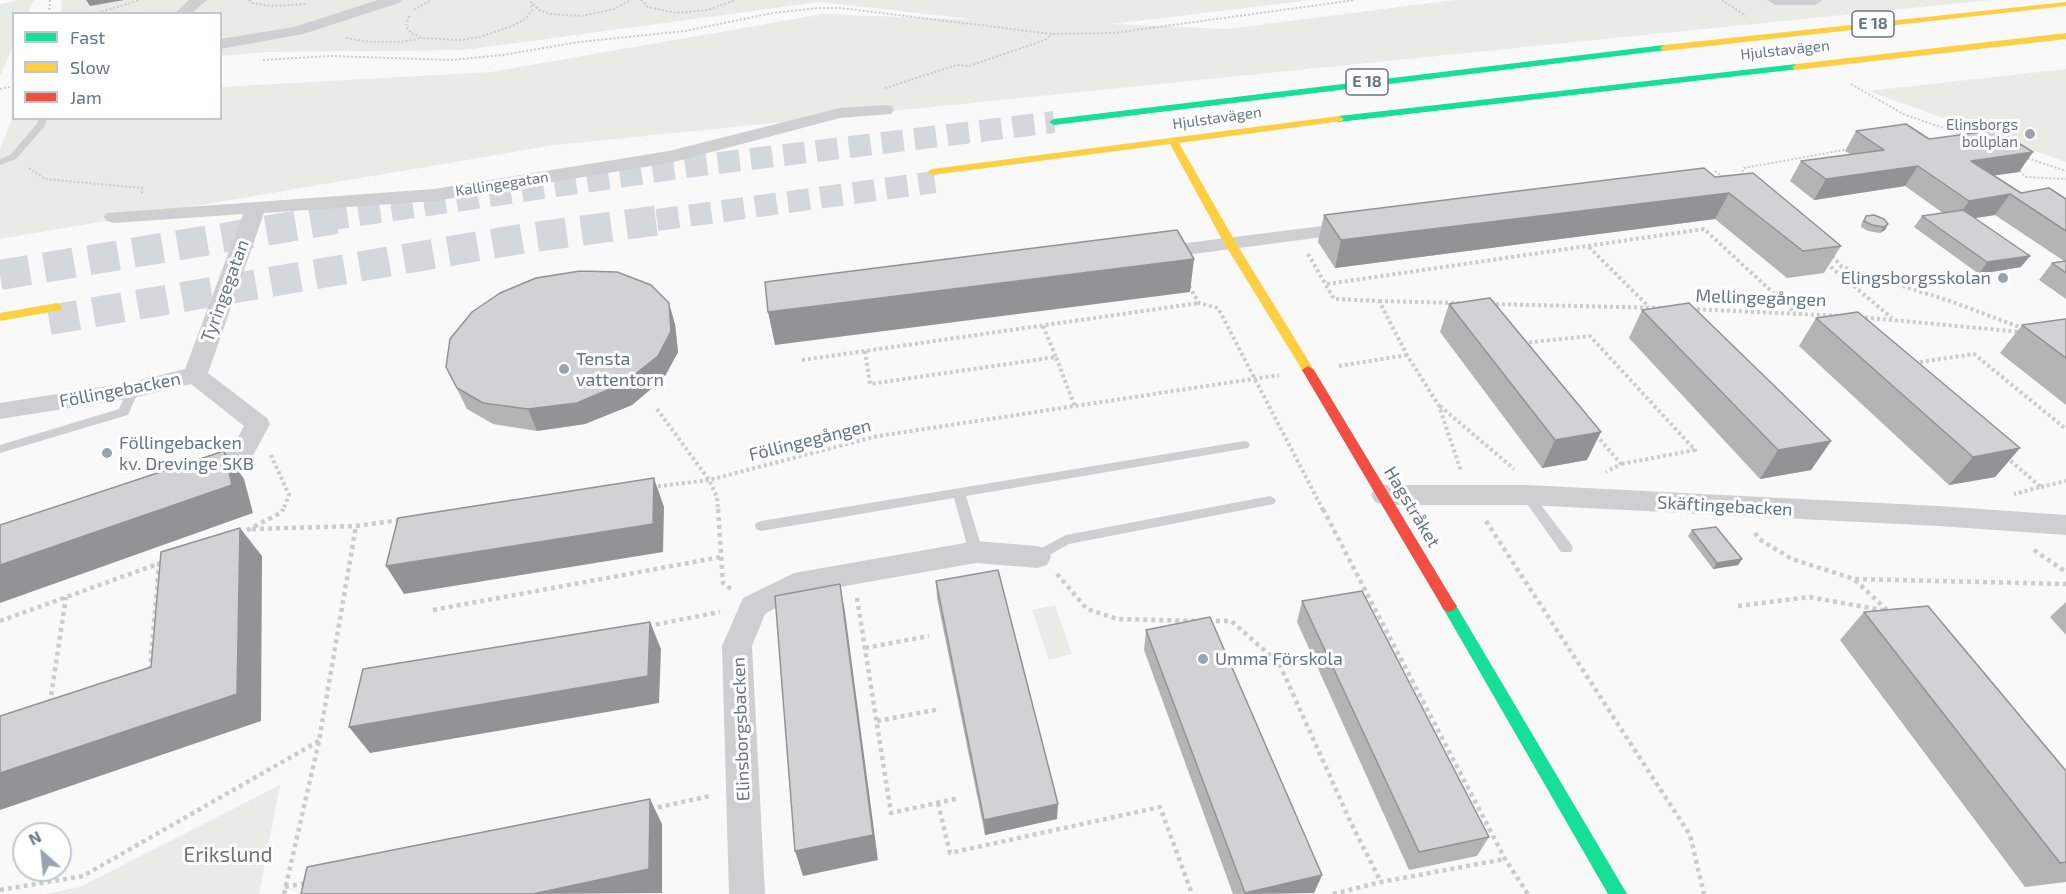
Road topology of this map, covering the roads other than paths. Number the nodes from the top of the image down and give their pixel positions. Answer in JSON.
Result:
{"nodes":[{"id":1,"x":199,"y":0,"type":"edge"},
{"id":2,"x":394,"y":0,"type":"edge"},
{"id":3,"x":1775,"y":0,"type":"edge"},
{"id":4,"x":1815,"y":0,"type":"edge"},
{"id":5,"x":2066,"y":4,"type":"edge"},
{"id":6,"x":184,"y":12,"type":"edge"},
{"id":7,"x":2066,"y":36,"type":"edge"},
{"id":8,"x":222,"y":44,"type":"edge"},
{"id":9,"x":1507,"y":100,"type":"junction"},
{"id":10,"x":885,"y":110,"type":"dead end"},
{"id":11,"x":42,"y":120,"type":"edge"},
{"id":12,"x":1054,"y":122,"type":"tunnel mouth"},
{"id":13,"x":1354,"y":131,"type":"dead end"},
{"id":14,"x":1173,"y":141,"type":"junction"},
{"id":15,"x":0,"y":162,"type":"edge"},
{"id":16,"x":1076,"y":167,"type":"dead end"},
{"id":17,"x":256,"y":207,"type":"junction"},
{"id":18,"x":114,"y":217,"type":"dead end"},
{"id":19,"x":1378,"y":224,"type":"edge"},
{"id":20,"x":1230,"y":243,"type":"junction"},
{"id":21,"x":1134,"y":255,"type":"edge"},
{"id":22,"x":57,"y":307,"type":"tunnel mouth"},
{"id":23,"x":0,"y":317,"type":"edge"},
{"id":24,"x":49,"y":320,"type":"tunnel mouth"},
{"id":25,"x":0,"y":328,"type":"edge"},
{"id":26,"x":195,"y":375,"type":"junction"},
{"id":27,"x":133,"y":390,"type":"junction"},
{"id":28,"x":0,"y":411,"type":"edge"},
{"id":29,"x":1244,"y":445,"type":"dead end"},
{"id":30,"x":0,"y":449,"type":"edge"},
{"id":31,"x":174,"y":482,"type":"edge"},
{"id":32,"x":959,"y":493,"type":"junction"},
{"id":33,"x":1384,"y":495,"type":"junction"},
{"id":34,"x":1537,"y":496,"type":"junction"},
{"id":35,"x":1270,"y":501,"type":"dead end"},
{"id":36,"x":2066,"y":525,"type":"edge"},
{"id":37,"x":760,"y":526,"type":"dead end"},
{"id":38,"x":1566,"y":548,"type":"dead end"},
{"id":39,"x":976,"y":552,"type":"junction"},
{"id":40,"x":1037,"y":557,"type":"joint"},
{"id":41,"x":747,"y":894,"type":"edge"},
{"id":42,"x":1618,"y":894,"type":"edge"}],
"edges":[{"from":1,"to":6,"type":"street"},
{"from":2,"to":8,"type":"street"},
{"from":3,"to":4,"type":"street"},
{"from":5,"to":12,"type":"main road","number":"E 18"},
{"from":7,"to":9,"type":"main road","name":"Hjulstavägen"},
{"from":9,"to":13,"type":"main road","name":"Hjulstavägen"},
{"from":9,"to":14,"type":"main road","name":"Hjulstavägen"},
{"from":10,"to":17,"type":"street","name":"Kallingegatan"},
{"from":11,"to":15,"type":"lane"},
{"from":14,"to":16,"type":"main road","name":"Hjulstavägen"},
{"from":14,"to":20,"type":"main road","name":"Hagstråket"},
{"from":17,"to":18,"type":"street","name":"Kallingegatan"},
{"from":17,"to":26,"type":"street","name":"Tyringegatan"},
{"from":19,"to":20,"type":"street"},
{"from":20,"to":21,"type":"street"},
{"from":20,"to":33,"type":"main road","name":"Hagstråket"},
{"from":22,"to":23,"type":"main road"},
{"from":24,"to":25,"type":"main road"},
{"from":26,"to":27,"type":"street","name":"Föllingebacken"},
{"from":26,"to":31,"type":"street","name":"Föllingebacken"},
{"from":27,"to":28,"type":"street","name":"Föllingebacken"},
{"from":27,"to":30,"type":"lane"},
{"from":29,"to":32,"type":"lane"},
{"from":32,"to":37,"type":"lane"},
{"from":32,"to":39,"type":"lane"},
{"from":33,"to":34,"type":"street","name":"Skäftingebacken"},
{"from":33,"to":42,"type":"main road","name":"Hagstråket"},
{"from":34,"to":36,"type":"street","name":"Skäftingebacken"},
{"from":34,"to":38,"type":"lane"},
{"from":35,"to":40,"type":"lane"},
{"from":39,"to":40,"type":"street"},
{"from":39,"to":41,"type":"street","name":"Elinsborgsbacken"}]}
